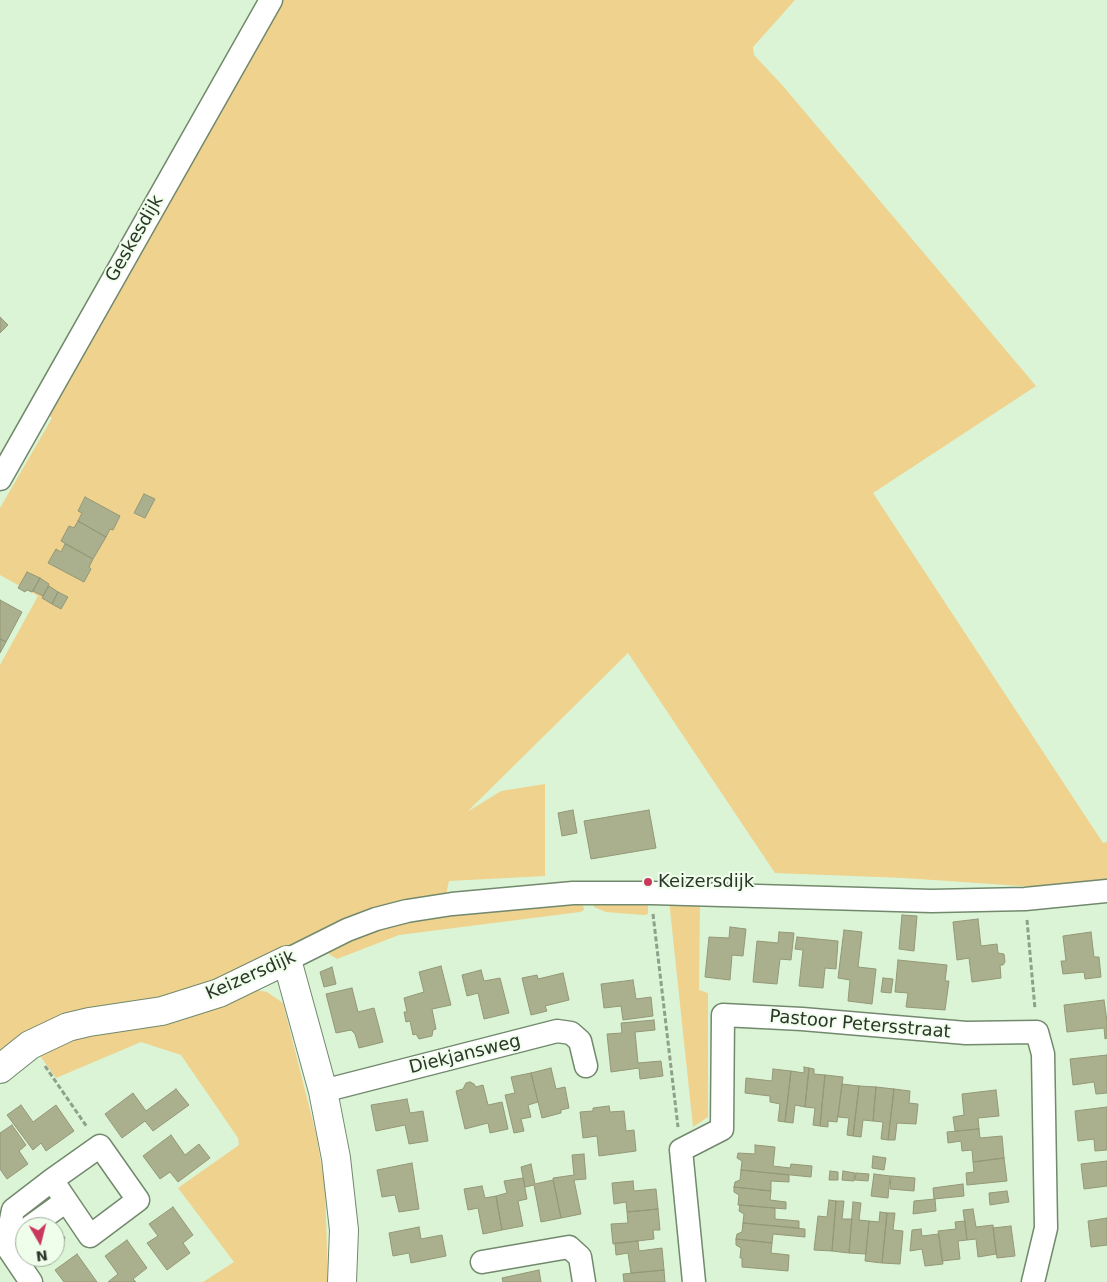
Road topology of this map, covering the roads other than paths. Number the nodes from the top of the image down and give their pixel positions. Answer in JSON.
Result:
{"nodes":[{"id":1,"x":271,"y":0,"type":"edge"},
{"id":2,"x":0,"y":479,"type":"edge"},
{"id":3,"x":1107,"y":891,"type":"edge"},
{"id":4,"x":287,"y":960,"type":"junction"},
{"id":5,"x":586,"y":1066,"type":"dead end"},
{"id":6,"x":0,"y":1069,"type":"edge"},
{"id":7,"x":323,"y":1091,"type":"junction"},
{"id":8,"x":52,"y":1180,"type":"junction"},
{"id":9,"x":66,"y":1201,"type":"junction"},
{"id":10,"x":44,"y":1217,"type":"edge"},
{"id":11,"x":15,"y":1238,"type":"edge"},
{"id":12,"x":6,"y":1245,"type":"junction"},
{"id":13,"x":482,"y":1262,"type":"dead end"},
{"id":14,"x":32,"y":1282,"type":"edge"},
{"id":15,"x":342,"y":1282,"type":"edge"},
{"id":16,"x":584,"y":1282,"type":"edge"},
{"id":17,"x":694,"y":1282,"type":"edge"},
{"id":18,"x":1033,"y":1282,"type":"edge"}],
"edges":[{"from":1,"to":2,"type":"street","name":"Geskesdijk"},
{"from":3,"to":4,"type":"street","name":"Keizersdijk"},
{"from":4,"to":6,"type":"street","name":"Keizersdijk"},
{"from":4,"to":7,"type":"street"},
{"from":5,"to":7,"type":"street","name":"Diekjansweg"},
{"from":7,"to":15,"type":"street"},
{"from":8,"to":9,"type":"street"},
{"from":8,"to":9,"type":"street"},
{"from":8,"to":12,"type":"street"},
{"from":9,"to":10,"type":"street"},
{"from":11,"to":12,"type":"street"},
{"from":12,"to":14,"type":"street"},
{"from":13,"to":16,"type":"street"},
{"from":17,"to":18,"type":"street","name":"Pastoor Petersstraat"}]}
